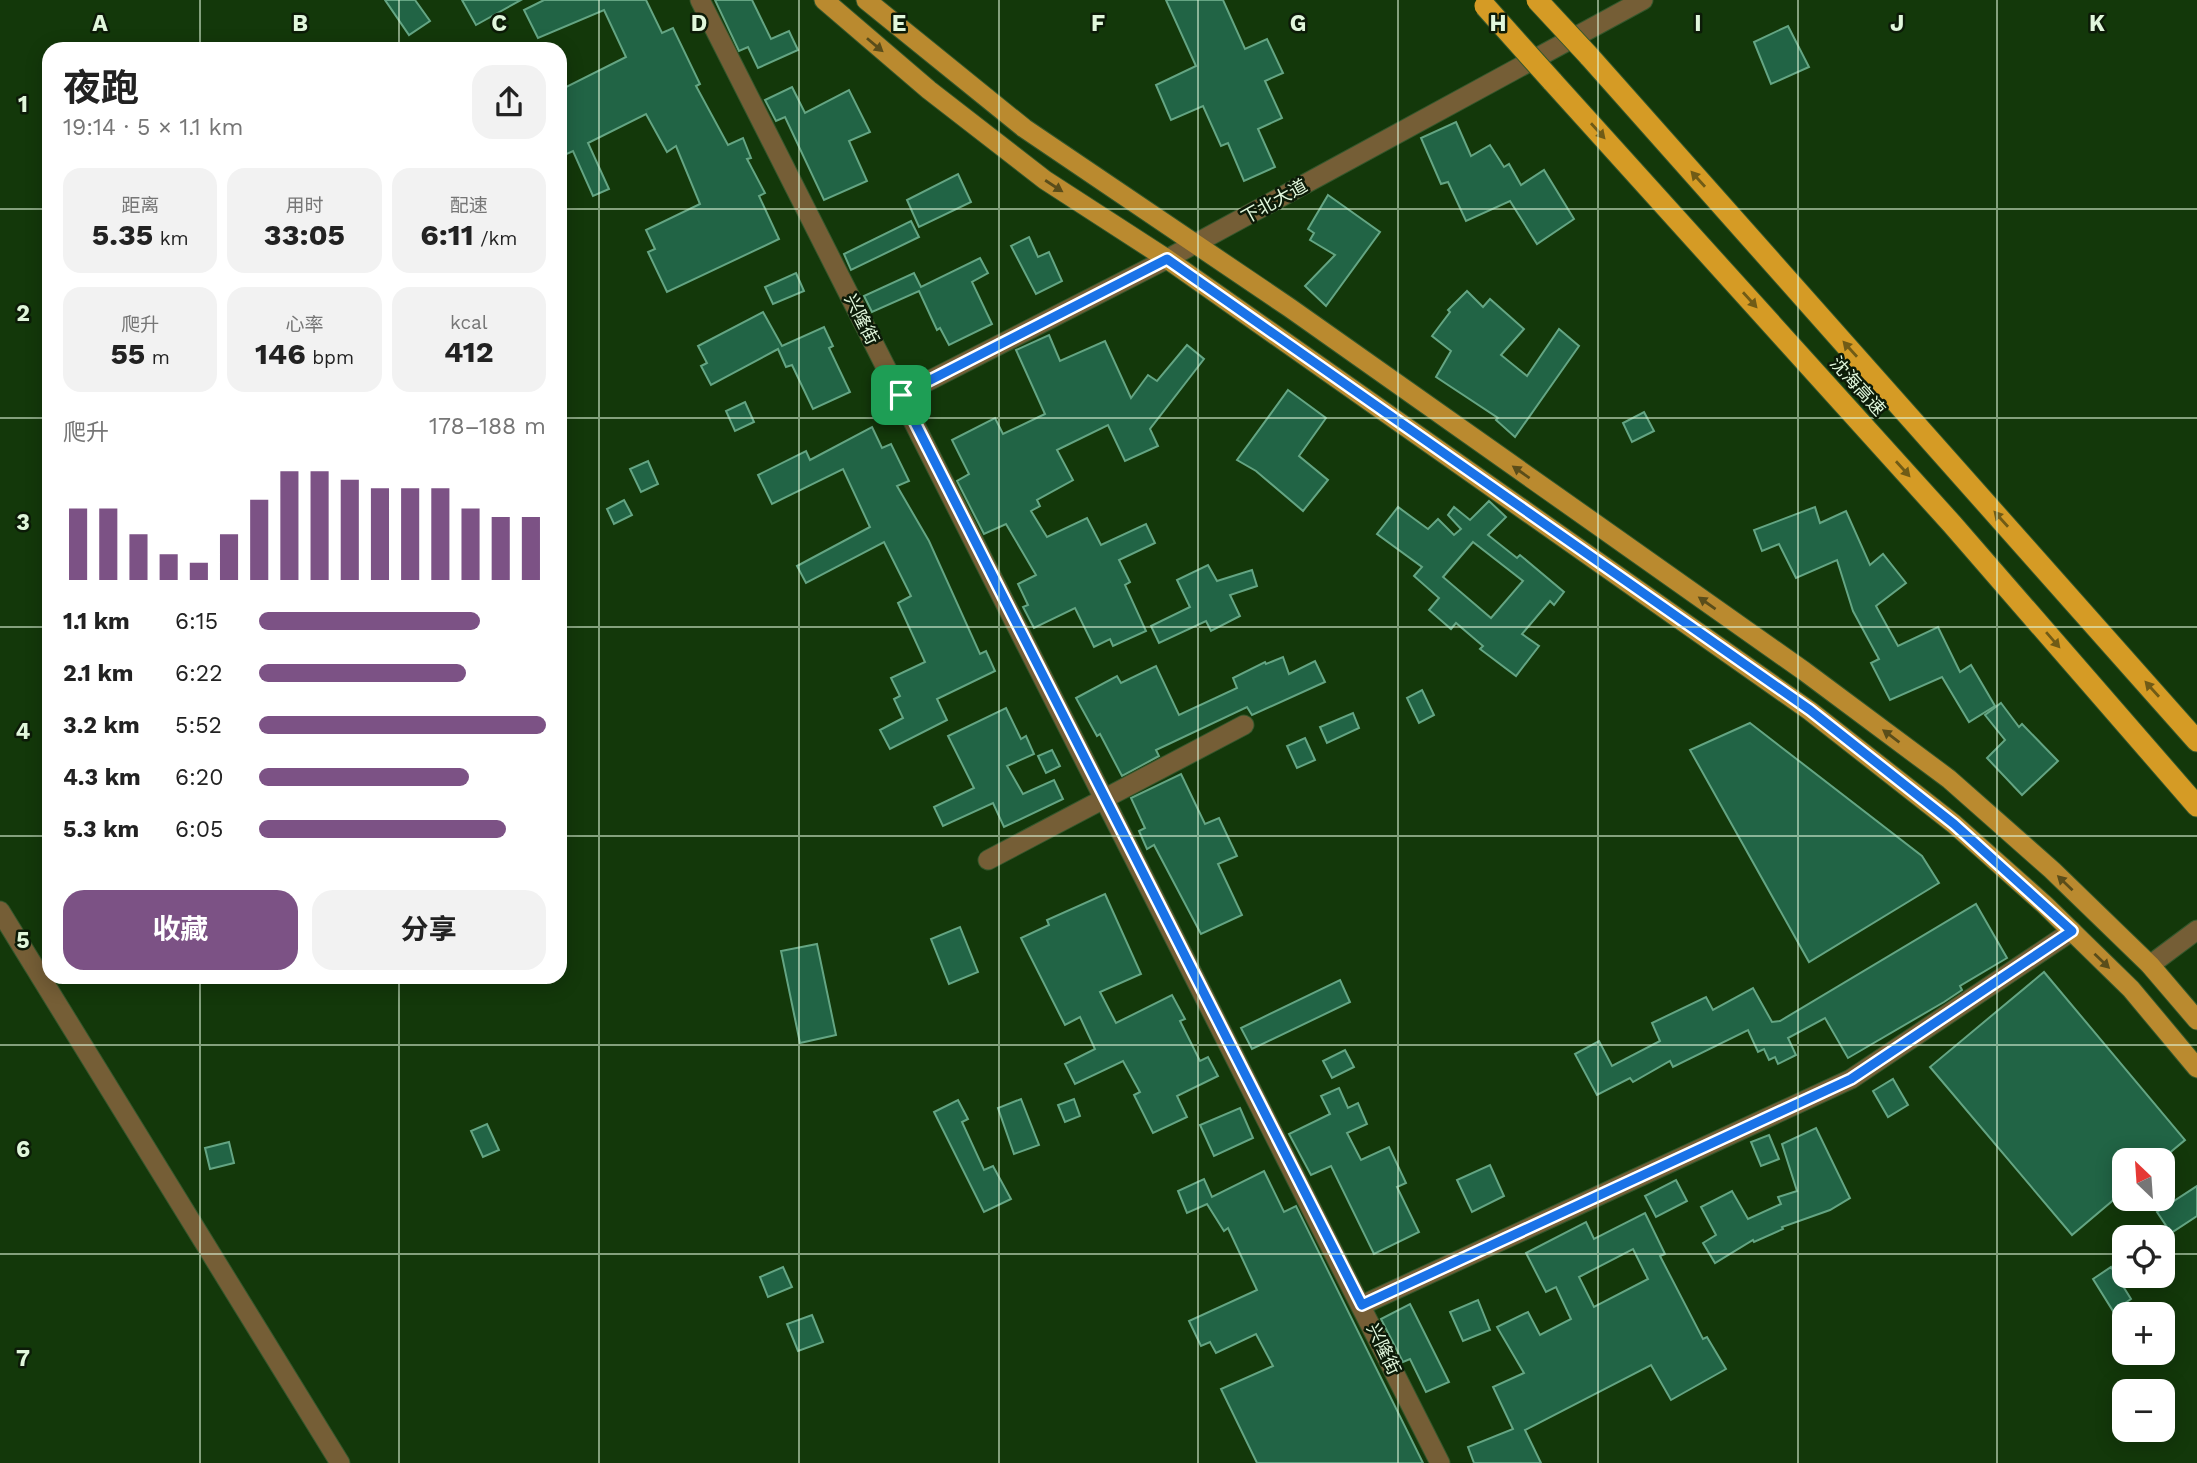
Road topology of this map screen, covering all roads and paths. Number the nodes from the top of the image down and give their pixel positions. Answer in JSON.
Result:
{"nodes":[{"id":1,"x":701,"y":0,"type":"edge"},
{"id":2,"x":824,"y":0,"type":"edge"},
{"id":3,"x":866,"y":0,"type":"edge"},
{"id":4,"x":1537,"y":0,"type":"edge"},
{"id":5,"x":1643,"y":0,"type":"edge"},
{"id":6,"x":1482,"y":3,"type":"edge"},
{"id":7,"x":1195,"y":244,"type":"junction"},
{"id":8,"x":1167,"y":259,"type":"junction"},
{"id":9,"x":901,"y":395,"type":"junction"},
{"id":10,"x":1244,"y":725,"type":"dead end"},
{"id":11,"x":2197,"y":741,"type":"edge"},
{"id":12,"x":1106,"y":800,"type":"junction"},
{"id":13,"x":2197,"y":806,"type":"edge"},
{"id":14,"x":988,"y":860,"type":"dead end"},
{"id":15,"x":0,"y":911,"type":"edge"},
{"id":16,"x":2197,"y":930,"type":"edge"},
{"id":17,"x":2072,"y":931,"type":"junction"},
{"id":18,"x":2150,"y":965,"type":"junction"},
{"id":19,"x":42,"y":979,"type":"edge"},
{"id":20,"x":45,"y":984,"type":"edge"},
{"id":21,"x":2197,"y":1020,"type":"edge"},
{"id":22,"x":2197,"y":1068,"type":"edge"},
{"id":23,"x":1362,"y":1305,"type":"junction"},
{"id":24,"x":340,"y":1463,"type":"edge"},
{"id":25,"x":1440,"y":1463,"type":"edge"}],
"edges":[{"from":1,"to":9,"type":"street","name":"兴隆街"},
{"from":2,"to":8,"type":"main road","one_way":true},
{"from":3,"to":7,"type":"main road"},
{"from":11,"to":4,"type":"highway","name":"沈海高速","one_way":true,"bridge":true},
{"from":5,"to":7,"type":"street","name":"下北大道"},
{"from":6,"to":13,"type":"highway","name":"沈海高速","one_way":true,"bridge":true},
{"from":7,"to":8,"type":"street","name":"下北大道"},
{"from":18,"to":7,"type":"main road","one_way":true},
{"from":8,"to":9,"type":"street","name":"下北大道"},
{"from":8,"to":17,"type":"main road"},
{"from":9,"to":12,"type":"street","name":"兴隆街"},
{"from":10,"to":12,"type":"street"},
{"from":12,"to":14,"type":"street"},
{"from":12,"to":23,"type":"street","name":"兴隆街"},
{"from":15,"to":19,"type":"street"},
{"from":16,"to":18,"type":"street"},
{"from":17,"to":22,"type":"main road","one_way":true},
{"from":17,"to":23,"type":"street"},
{"from":18,"to":21,"type":"main road"},
{"from":20,"to":24,"type":"street"},
{"from":23,"to":25,"type":"street","name":"兴隆街"}]}
